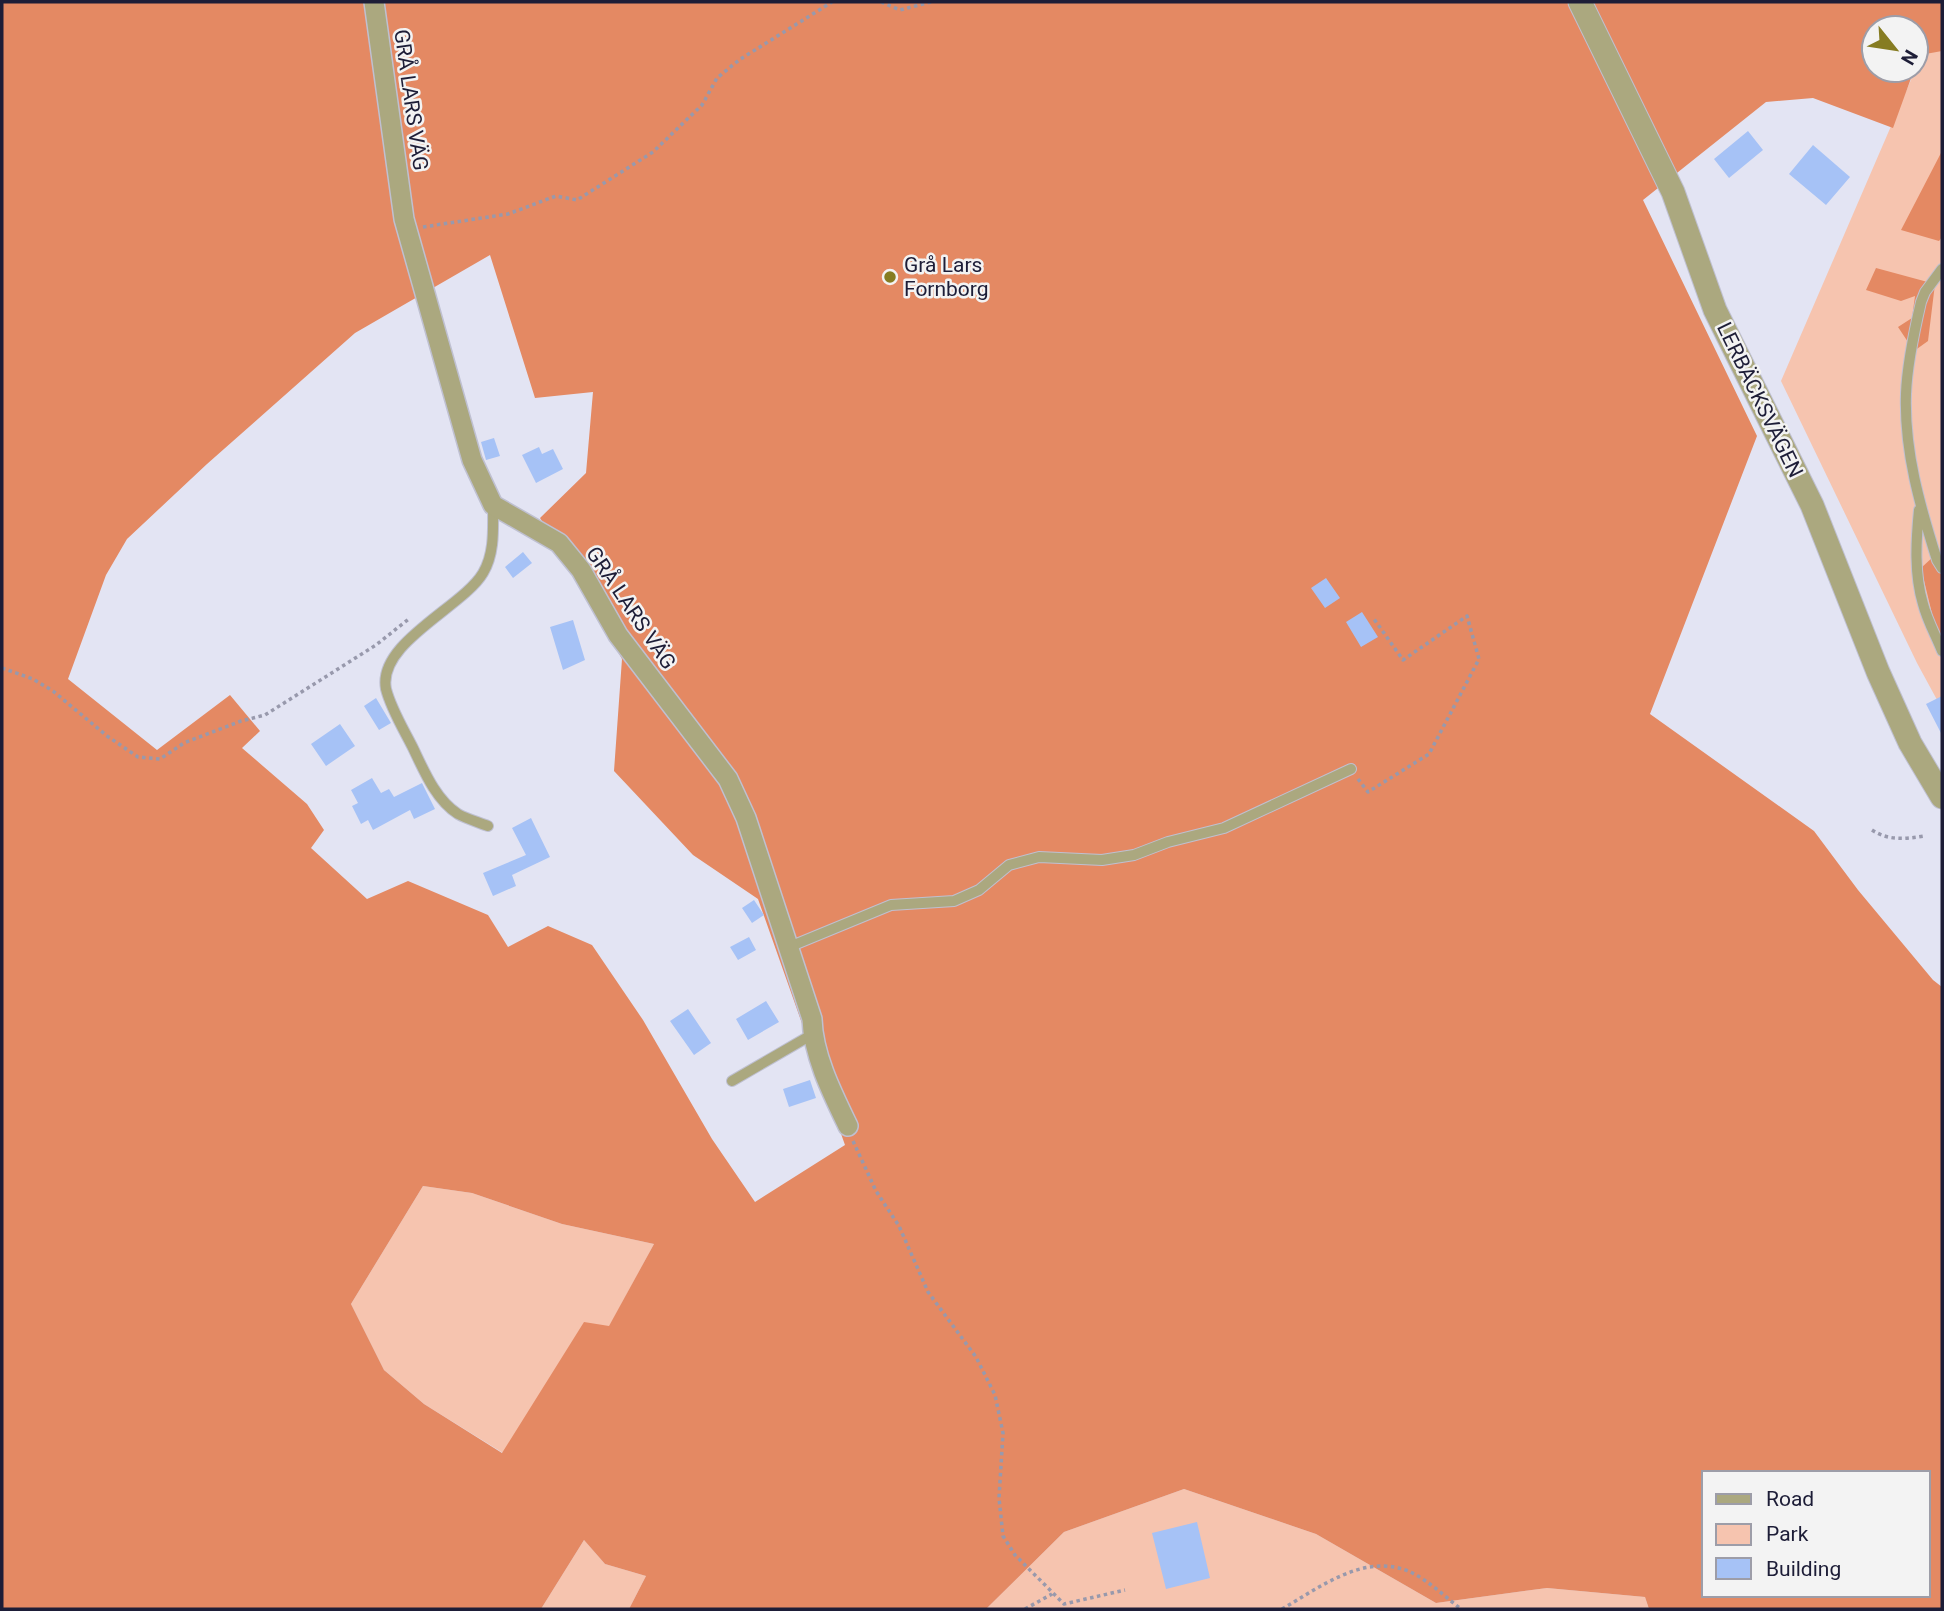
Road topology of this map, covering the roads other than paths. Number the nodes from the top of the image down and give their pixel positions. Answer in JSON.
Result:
{"nodes":[{"id":1,"x":374,"y":2,"type":"edge"},
{"id":2,"x":1580,"y":2,"type":"edge"},
{"id":3,"x":1942,"y":269,"type":"edge"},
{"id":4,"x":493,"y":505,"type":"junction"},
{"id":5,"x":1920,"y":506,"type":"junction"},
{"id":6,"x":1942,"y":568,"type":"edge"},
{"id":7,"x":1942,"y":651,"type":"edge"},
{"id":8,"x":1351,"y":769,"type":"road end"},
{"id":9,"x":1941,"y":793,"type":"edge"},
{"id":10,"x":488,"y":826,"type":"dead end"},
{"id":11,"x":789,"y":947,"type":"junction"},
{"id":12,"x":813,"y":1034,"type":"junction"},
{"id":13,"x":732,"y":1081,"type":"dead end"},
{"id":14,"x":848,"y":1125,"type":"road end"}],
"edges":[{"from":1,"to":4,"type":"street","name":"GRÅ LARS VÄG"},
{"from":2,"to":9,"type":"street","name":"LERBÄCKSVÄGEN"},
{"from":3,"to":5,"type":"lane"},
{"from":4,"to":10,"type":"lane"},
{"from":4,"to":11,"type":"street","name":"GRÅ LARS VÄG"},
{"from":5,"to":6,"type":"lane"},
{"from":5,"to":7,"type":"lane"},
{"from":8,"to":11,"type":"lane"},
{"from":11,"to":12,"type":"street","name":"GRÅ LARS VÄG"},
{"from":12,"to":13,"type":"lane"},
{"from":12,"to":14,"type":"street","name":"GRÅ LARS VÄG"}]}
